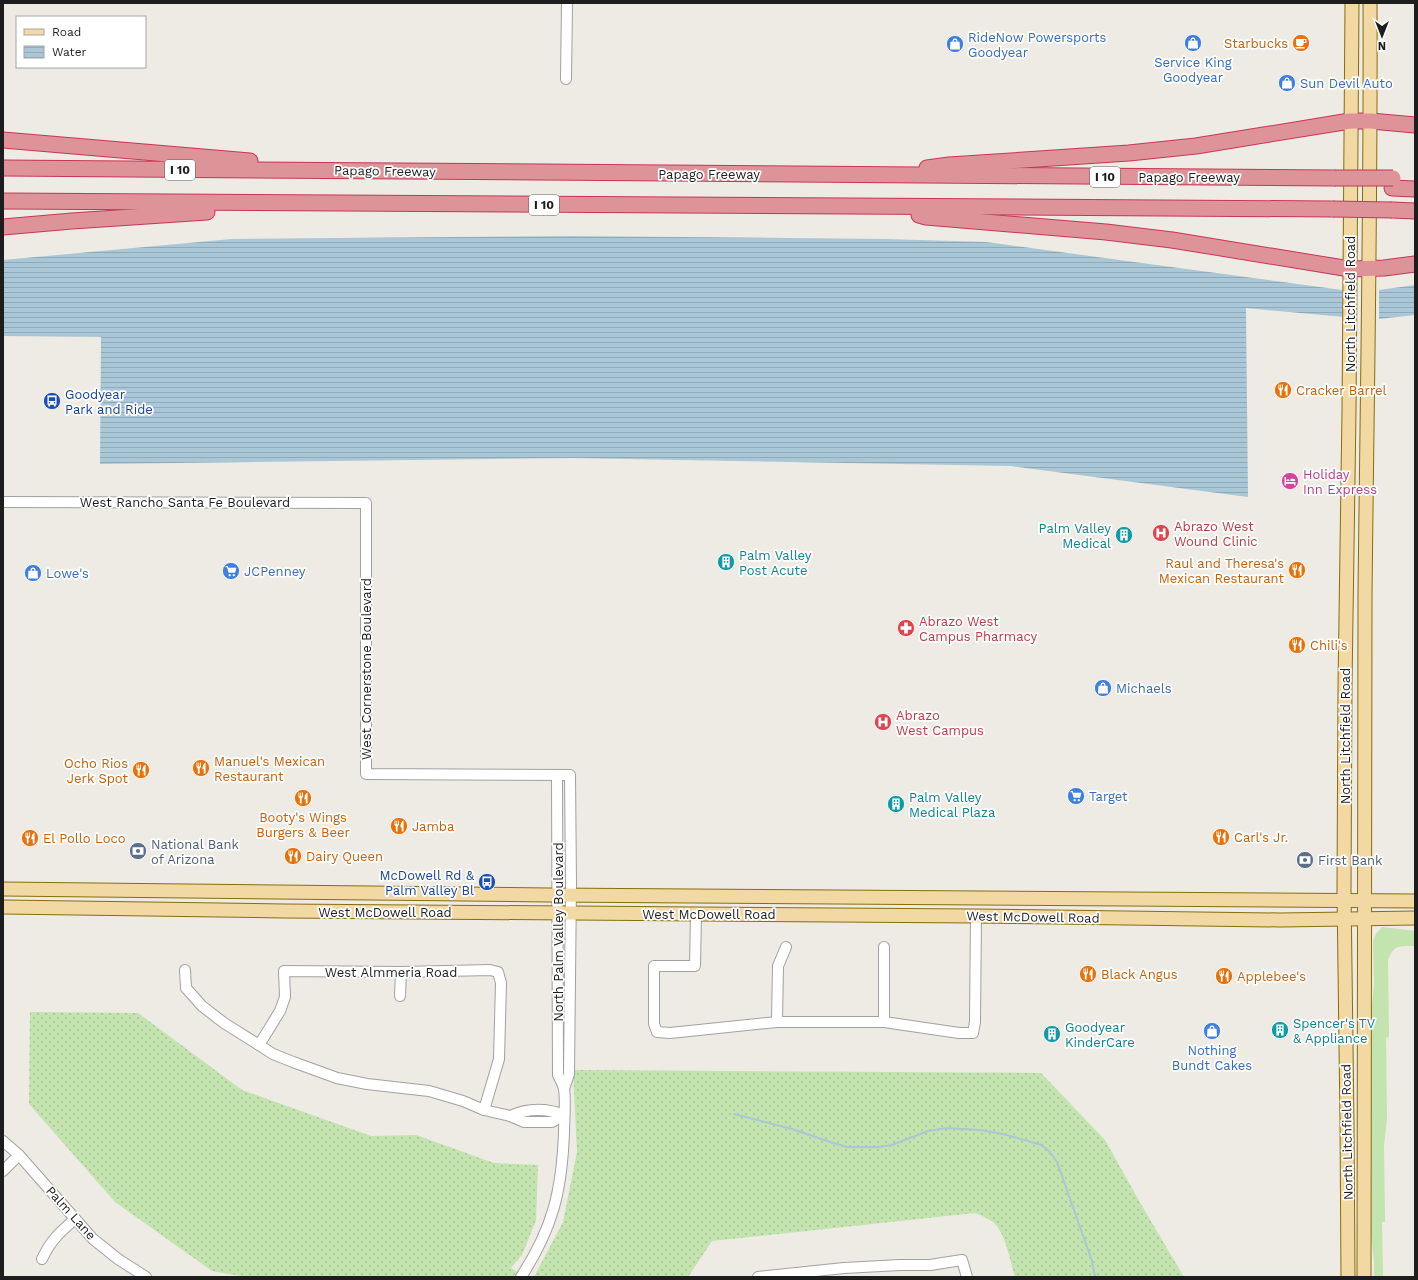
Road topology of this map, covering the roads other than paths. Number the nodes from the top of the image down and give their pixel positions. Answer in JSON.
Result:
{"nodes":[{"id":1,"x":567,"y":3,"type":"edge"},
{"id":2,"x":1352,"y":3,"type":"edge"},
{"id":3,"x":1370,"y":3,"type":"edge"},
{"id":4,"x":566,"y":79,"type":"dead end"},
{"id":5,"x":1350,"y":121,"type":"junction"},
{"id":6,"x":1371,"y":121,"type":"junction"},
{"id":7,"x":1415,"y":125,"type":"edge"},
{"id":8,"x":3,"y":140,"type":"edge"},
{"id":9,"x":3,"y":168,"type":"edge"},
{"id":10,"x":357,"y":171,"type":"junction"},
{"id":11,"x":877,"y":175,"type":"junction"},
{"id":12,"x":3,"y":178,"type":"edge"},
{"id":13,"x":1415,"y":178,"type":"edge"},
{"id":14,"x":1334,"y":183,"type":"junction"},
{"id":15,"x":1393,"y":183,"type":"junction"},
{"id":16,"x":1415,"y":189,"type":"edge"},
{"id":17,"x":3,"y":201,"type":"edge"},
{"id":18,"x":259,"y":203,"type":"junction"},
{"id":19,"x":890,"y":207,"type":"junction"},
{"id":20,"x":1415,"y":210,"type":"edge"},
{"id":21,"x":3,"y":227,"type":"edge"},
{"id":22,"x":1415,"y":264,"type":"edge"},
{"id":23,"x":1350,"y":269,"type":"junction"},
{"id":24,"x":1370,"y":269,"type":"junction"},
{"id":25,"x":3,"y":502,"type":"edge"},
{"id":26,"x":366,"y":503,"type":"joint"},
{"id":27,"x":557,"y":775,"type":"junction"},
{"id":28,"x":570,"y":775,"type":"joint"},
{"id":29,"x":3,"y":889,"type":"edge"},
{"id":30,"x":165,"y":890,"type":"junction"},
{"id":31,"x":557,"y":895,"type":"junction"},
{"id":32,"x":571,"y":895,"type":"junction"},
{"id":33,"x":1128,"y":899,"type":"junction"},
{"id":34,"x":1344,"y":901,"type":"junction"},
{"id":35,"x":1365,"y":901,"type":"junction"},
{"id":36,"x":1415,"y":901,"type":"edge"},
{"id":37,"x":3,"y":907,"type":"edge"},
{"id":38,"x":165,"y":909,"type":"junction"},
{"id":39,"x":564,"y":913,"type":"junction"},
{"id":40,"x":696,"y":914,"type":"junction"},
{"id":41,"x":976,"y":916,"type":"junction"},
{"id":42,"x":1128,"y":918,"type":"junction"},
{"id":43,"x":1415,"y":918,"type":"edge"},
{"id":44,"x":1364,"y":919,"type":"junction"},
{"id":45,"x":1344,"y":920,"type":"junction"},
{"id":46,"x":786,"y":947,"type":"dead end"},
{"id":47,"x":884,"y":947,"type":"dead end"},
{"id":48,"x":185,"y":970,"type":"dead end"},
{"id":49,"x":401,"y":972,"type":"junction"},
{"id":50,"x":400,"y":996,"type":"dead end"},
{"id":51,"x":777,"y":1022,"type":"junction"},
{"id":52,"x":884,"y":1022,"type":"junction"},
{"id":53,"x":259,"y":1045,"type":"junction"},
{"id":54,"x":484,"y":1110,"type":"junction"},
{"id":55,"x":564,"y":1115,"type":"junction"},
{"id":56,"x":3,"y":1141,"type":"edge"},
{"id":57,"x":19,"y":1155,"type":"junction"},
{"id":58,"x":3,"y":1171,"type":"edge"},
{"id":59,"x":75,"y":1219,"type":"junction"},
{"id":60,"x":1348,"y":1241,"type":"junction"},
{"id":61,"x":1364,"y":1241,"type":"junction"},
{"id":62,"x":42,"y":1259,"type":"dead end"},
{"id":63,"x":522,"y":1276,"type":"edge"},
{"id":64,"x":146,"y":1277,"type":"edge"},
{"id":65,"x":758,"y":1277,"type":"edge"},
{"id":66,"x":967,"y":1277,"type":"edge"},
{"id":67,"x":1348,"y":1277,"type":"edge"},
{"id":68,"x":1364,"y":1277,"type":"edge"}],
"edges":[{"from":1,"to":4,"type":"street"},
{"from":2,"to":5,"type":"main road","name":"North Litchfield Road"},
{"from":3,"to":6,"type":"main road","name":"North Litchfield Road"},
{"from":5,"to":6,"type":"highway"},
{"from":5,"to":11,"type":"highway"},
{"from":5,"to":23,"type":"main road","name":"North Litchfield Road"},
{"from":6,"to":7,"type":"highway"},
{"from":6,"to":24,"type":"main road","name":"North Litchfield Road"},
{"from":8,"to":10,"type":"highway"},
{"from":9,"to":10,"type":"highway","name":"Papago Freeway","number":"I 10"},
{"from":10,"to":11,"type":"highway","name":"Papago Freeway","number":"I 10"},
{"from":11,"to":14,"type":"highway","name":"Papago Freeway","number":"I 10"},
{"from":12,"to":14,"type":"highway"},
{"from":13,"to":15,"type":"highway","name":"Papago Freeway","number":"I 10"},
{"from":14,"to":15,"type":"highway","name":"Papago Freeway","number":"I 10","bridge":true},
{"from":15,"to":16,"type":"highway"},
{"from":17,"to":18,"type":"highway","number":"I 10"},
{"from":18,"to":19,"type":"highway","number":"I 10"},
{"from":18,"to":21,"type":"highway"},
{"from":19,"to":20,"type":"highway","number":"I 10","bridge":true},
{"from":19,"to":23,"type":"highway"},
{"from":22,"to":24,"type":"highway"},
{"from":23,"to":24,"type":"highway"},
{"from":23,"to":34,"type":"main road","name":"North Litchfield Road"},
{"from":24,"to":35,"type":"main road","name":"North Litchfield Road"},
{"from":25,"to":26,"type":"street","name":"West Rancho Santa Fe Boulevard"},
{"from":26,"to":27,"type":"street","name":"West Cornerstone Boulevard"},
{"from":27,"to":28,"type":"street","name":"West Cornerstone Boulevard"},
{"from":27,"to":31,"type":"street","name":"North Palm Valley Boulevard"},
{"from":28,"to":32,"type":"street","name":"North Palm Valley Boulevard"},
{"from":29,"to":30,"type":"main road","name":"West McDowell Road"},
{"from":30,"to":31,"type":"main road","name":"West McDowell Road"},
{"from":30,"to":38,"type":"main road"},
{"from":31,"to":32,"type":"main road","name":"West McDowell Road"},
{"from":31,"to":39,"type":"street","name":"North Palm Valley Boulevard"},
{"from":32,"to":33,"type":"main road","name":"West McDowell Road"},
{"from":32,"to":39,"type":"street","name":"North Palm Valley Boulevard"},
{"from":33,"to":34,"type":"main road","name":"West McDowell Road"},
{"from":33,"to":42,"type":"main road"},
{"from":34,"to":35,"type":"main road","name":"West McDowell Road"},
{"from":34,"to":45,"type":"main road","name":"North Litchfield Road"},
{"from":35,"to":36,"type":"main road","name":"West McDowell Road"},
{"from":35,"to":44,"type":"main road","name":"North Litchfield Road"},
{"from":37,"to":38,"type":"main road","name":"West McDowell Road"},
{"from":38,"to":39,"type":"main road","name":"West McDowell Road"},
{"from":39,"to":40,"type":"main road","name":"West McDowell Road"},
{"from":39,"to":55,"type":"street","name":"North Palm Valley Boulevard"},
{"from":40,"to":41,"type":"main road","name":"West McDowell Road"},
{"from":40,"to":51,"type":"street"},
{"from":41,"to":42,"type":"main road","name":"West McDowell Road"},
{"from":41,"to":52,"type":"street"},
{"from":42,"to":45,"type":"main road","name":"West McDowell Road"},
{"from":43,"to":44,"type":"main road","name":"West McDowell Road"},
{"from":44,"to":45,"type":"main road","name":"West McDowell Road"},
{"from":44,"to":61,"type":"main road","name":"North Litchfield Road"},
{"from":45,"to":60,"type":"main road","name":"North Litchfield Road"},
{"from":46,"to":51,"type":"street"},
{"from":47,"to":52,"type":"street"},
{"from":48,"to":53,"type":"street"},
{"from":49,"to":50,"type":"street"},
{"from":49,"to":53,"type":"street","name":"West Almmeria Road"},
{"from":49,"to":54,"type":"street","name":"West Almmeria Road"},
{"from":51,"to":52,"type":"street"},
{"from":53,"to":54,"type":"street"},
{"from":54,"to":55,"type":"street"},
{"from":55,"to":63,"type":"street","name":"North Palm Valley Boulevard"},
{"from":56,"to":57,"type":"street","name":"Palm Lane"},
{"from":57,"to":58,"type":"street"},
{"from":57,"to":59,"type":"street","name":"Palm Lane"},
{"from":59,"to":62,"type":"street"},
{"from":59,"to":64,"type":"street","name":"Palm Lane"},
{"from":60,"to":61,"type":"main road"},
{"from":60,"to":67,"type":"main road","name":"North Litchfield Road"},
{"from":61,"to":68,"type":"main road","name":"North Litchfield Road"},
{"from":65,"to":66,"type":"street"}]}
